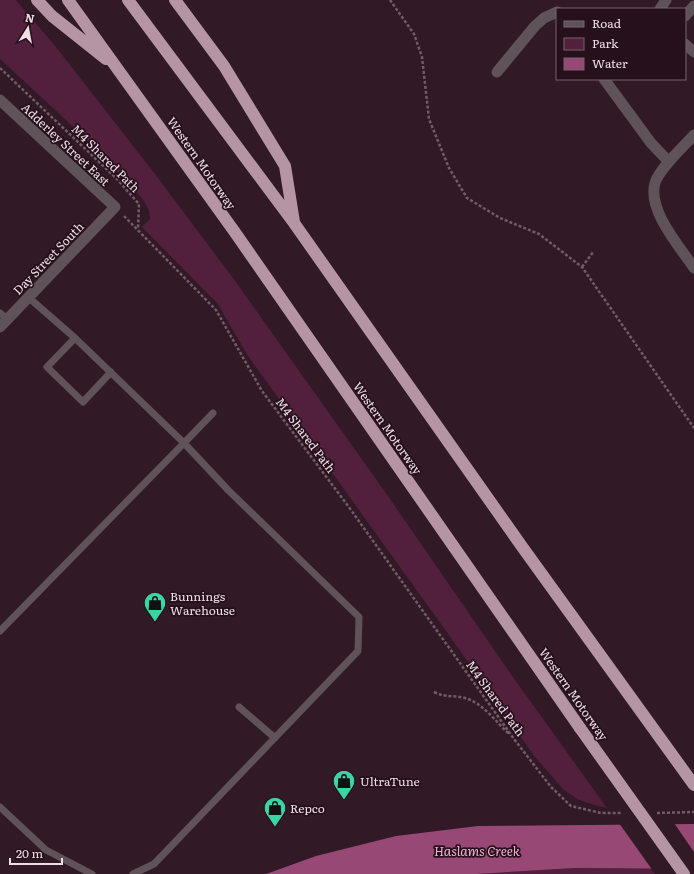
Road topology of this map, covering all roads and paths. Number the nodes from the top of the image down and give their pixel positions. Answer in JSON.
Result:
{"nodes":[{"id":1,"x":37,"y":0,"type":"edge"},
{"id":2,"x":68,"y":0,"type":"edge"},
{"id":3,"x":128,"y":0,"type":"edge"},
{"id":4,"x":175,"y":0,"type":"edge"},
{"id":5,"x":390,"y":0,"type":"edge"},
{"id":6,"x":694,"y":6,"type":"edge"},
{"id":7,"x":556,"y":11,"type":"edge"},
{"id":8,"x":686,"y":15,"type":"edge"},
{"id":9,"x":686,"y":45,"type":"edge"},
{"id":10,"x":694,"y":52,"type":"edge"},
{"id":11,"x":0,"y":68,"type":"edge"},
{"id":12,"x":118,"y":68,"type":"junction"},
{"id":13,"x":497,"y":72,"type":"dead end"},
{"id":14,"x":605,"y":80,"type":"edge"},
{"id":15,"x":0,"y":100,"type":"edge"},
{"id":16,"x":694,"y":135,"type":"edge"},
{"id":17,"x":669,"y":162,"type":"junction"},
{"id":18,"x":115,"y":207,"type":"junction"},
{"id":19,"x":294,"y":223,"type":"junction"},
{"id":20,"x":138,"y":229,"type":"junction"},
{"id":21,"x":594,"y":251,"type":"dead end"},
{"id":22,"x":582,"y":267,"type":"junction"},
{"id":23,"x":694,"y":268,"type":"edge"},
{"id":24,"x":28,"y":297,"type":"junction"},
{"id":25,"x":2,"y":319,"type":"edge"},
{"id":26,"x":75,"y":338,"type":"junction"},
{"id":27,"x":111,"y":372,"type":"junction"},
{"id":28,"x":213,"y":413,"type":"dead end"},
{"id":29,"x":694,"y":428,"type":"edge"},
{"id":30,"x":184,"y":444,"type":"junction"},
{"id":31,"x":0,"y":631,"type":"edge"},
{"id":32,"x":434,"y":692,"type":"dead end"},
{"id":33,"x":239,"y":707,"type":"dead end"},
{"id":34,"x":274,"y":738,"type":"junction"},
{"id":35,"x":514,"y":739,"type":"junction"},
{"id":36,"x":694,"y":785,"type":"edge"},
{"id":37,"x":0,"y":806,"type":"edge"},
{"id":38,"x":600,"y":813,"type":"dead end"},
{"id":39,"x":92,"y":874,"type":"edge"},
{"id":40,"x":133,"y":874,"type":"edge"},
{"id":41,"x":684,"y":874,"type":"edge"}],
"edges":[{"from":1,"to":12,"type":"highway"},
{"from":2,"to":12,"type":"highway","name":"Western Motorway"},
{"from":3,"to":19,"type":"highway"},
{"from":4,"to":19,"type":"highway"},
{"from":5,"to":22,"type":"path"},
{"from":6,"to":8,"type":"street"},
{"from":7,"to":13,"type":"street"},
{"from":9,"to":10,"type":"street"},
{"from":11,"to":20,"type":"path","name":"M4 Shared Path"},
{"from":12,"to":41,"type":"highway","name":"Western Motorway","bridge":true},
{"from":14,"to":17,"type":"street"},
{"from":15,"to":18,"type":"street","name":"Adderley Street East"},
{"from":16,"to":17,"type":"street"},
{"from":17,"to":23,"type":"street"},
{"from":18,"to":20,"type":"path"},
{"from":18,"to":24,"type":"street","name":"Day Street South"},
{"from":19,"to":36,"type":"highway"},
{"from":20,"to":35,"type":"path","name":"M4 Shared Path"},
{"from":21,"to":22,"type":"path"},
{"from":22,"to":29,"type":"path"},
{"from":24,"to":25,"type":"street","name":"Day Street South"},
{"from":24,"to":26,"type":"lane"},
{"from":26,"to":27,"type":"lane"},
{"from":26,"to":27,"type":"lane"},
{"from":27,"to":30,"type":"lane"},
{"from":28,"to":30,"type":"lane"},
{"from":30,"to":31,"type":"lane"},
{"from":30,"to":34,"type":"lane"},
{"from":32,"to":35,"type":"path"},
{"from":33,"to":34,"type":"lane"},
{"from":34,"to":40,"type":"lane"},
{"from":35,"to":38,"type":"path","name":"M4 Shared Path"},
{"from":37,"to":39,"type":"lane"}]}
